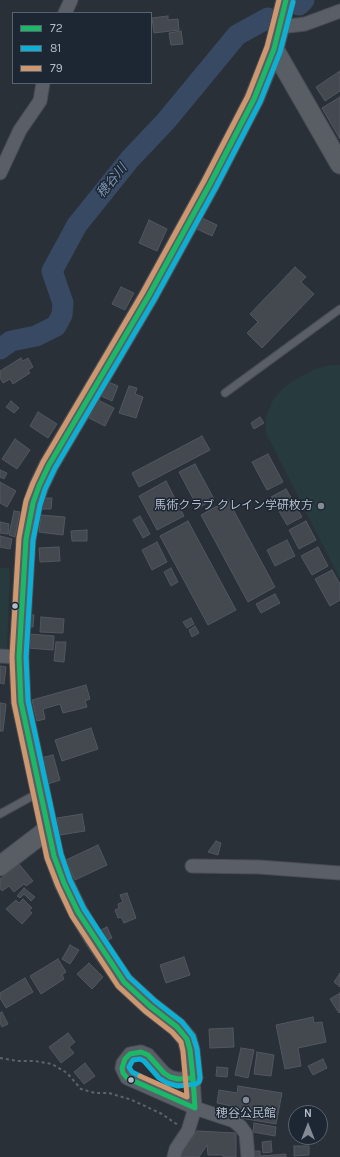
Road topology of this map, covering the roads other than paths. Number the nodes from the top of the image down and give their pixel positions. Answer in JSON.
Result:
{"nodes":[{"id":1,"x":71,"y":0,"type":"edge"},
{"id":2,"x":286,"y":0,"type":"edge"},
{"id":3,"x":340,"y":10,"type":"edge"},
{"id":4,"x":65,"y":12,"type":"edge"},
{"id":5,"x":280,"y":27,"type":"junction"},
{"id":6,"x":274,"y":49,"type":"junction"},
{"id":7,"x":43,"y":84,"type":"edge"},
{"id":8,"x":340,"y":164,"type":"edge"},
{"id":9,"x":0,"y":173,"type":"edge"},
{"id":10,"x":340,"y":309,"type":"edge"},
{"id":11,"x":226,"y":393,"type":"dead end"},
{"id":12,"x":0,"y":656,"type":"edge"},
{"id":13,"x":20,"y":657,"type":"junction"},
{"id":14,"x":40,"y":793,"type":"junction"},
{"id":15,"x":0,"y":814,"type":"edge"},
{"id":16,"x":47,"y":830,"type":"junction"},
{"id":17,"x":0,"y":866,"type":"edge"},
{"id":18,"x":192,"y":866,"type":"dead end"},
{"id":19,"x":340,"y":873,"type":"edge"},
{"id":20,"x":193,"y":1078,"type":"junction"},
{"id":21,"x":195,"y":1108,"type":"junction"},
{"id":22,"x":174,"y":1157,"type":"edge"},
{"id":23,"x":248,"y":1157,"type":"edge"}],
"edges":[{"from":1,"to":4,"type":"street"},
{"from":2,"to":5,"type":"street"},
{"from":3,"to":5,"type":"street"},
{"from":5,"to":6,"type":"street"},
{"from":6,"to":8,"type":"street"},
{"from":6,"to":13,"type":"street"},
{"from":7,"to":9,"type":"street"},
{"from":10,"to":11,"type":"lane"},
{"from":12,"to":13,"type":"street"},
{"from":13,"to":14,"type":"street"},
{"from":14,"to":15,"type":"lane"},
{"from":14,"to":16,"type":"street"},
{"from":16,"to":17,"type":"street"},
{"from":16,"to":20,"type":"street"},
{"from":18,"to":19,"type":"street"},
{"from":20,"to":21,"type":"street"},
{"from":20,"to":21,"type":"street"},
{"from":21,"to":22,"type":"street"},
{"from":21,"to":23,"type":"street"}]}
